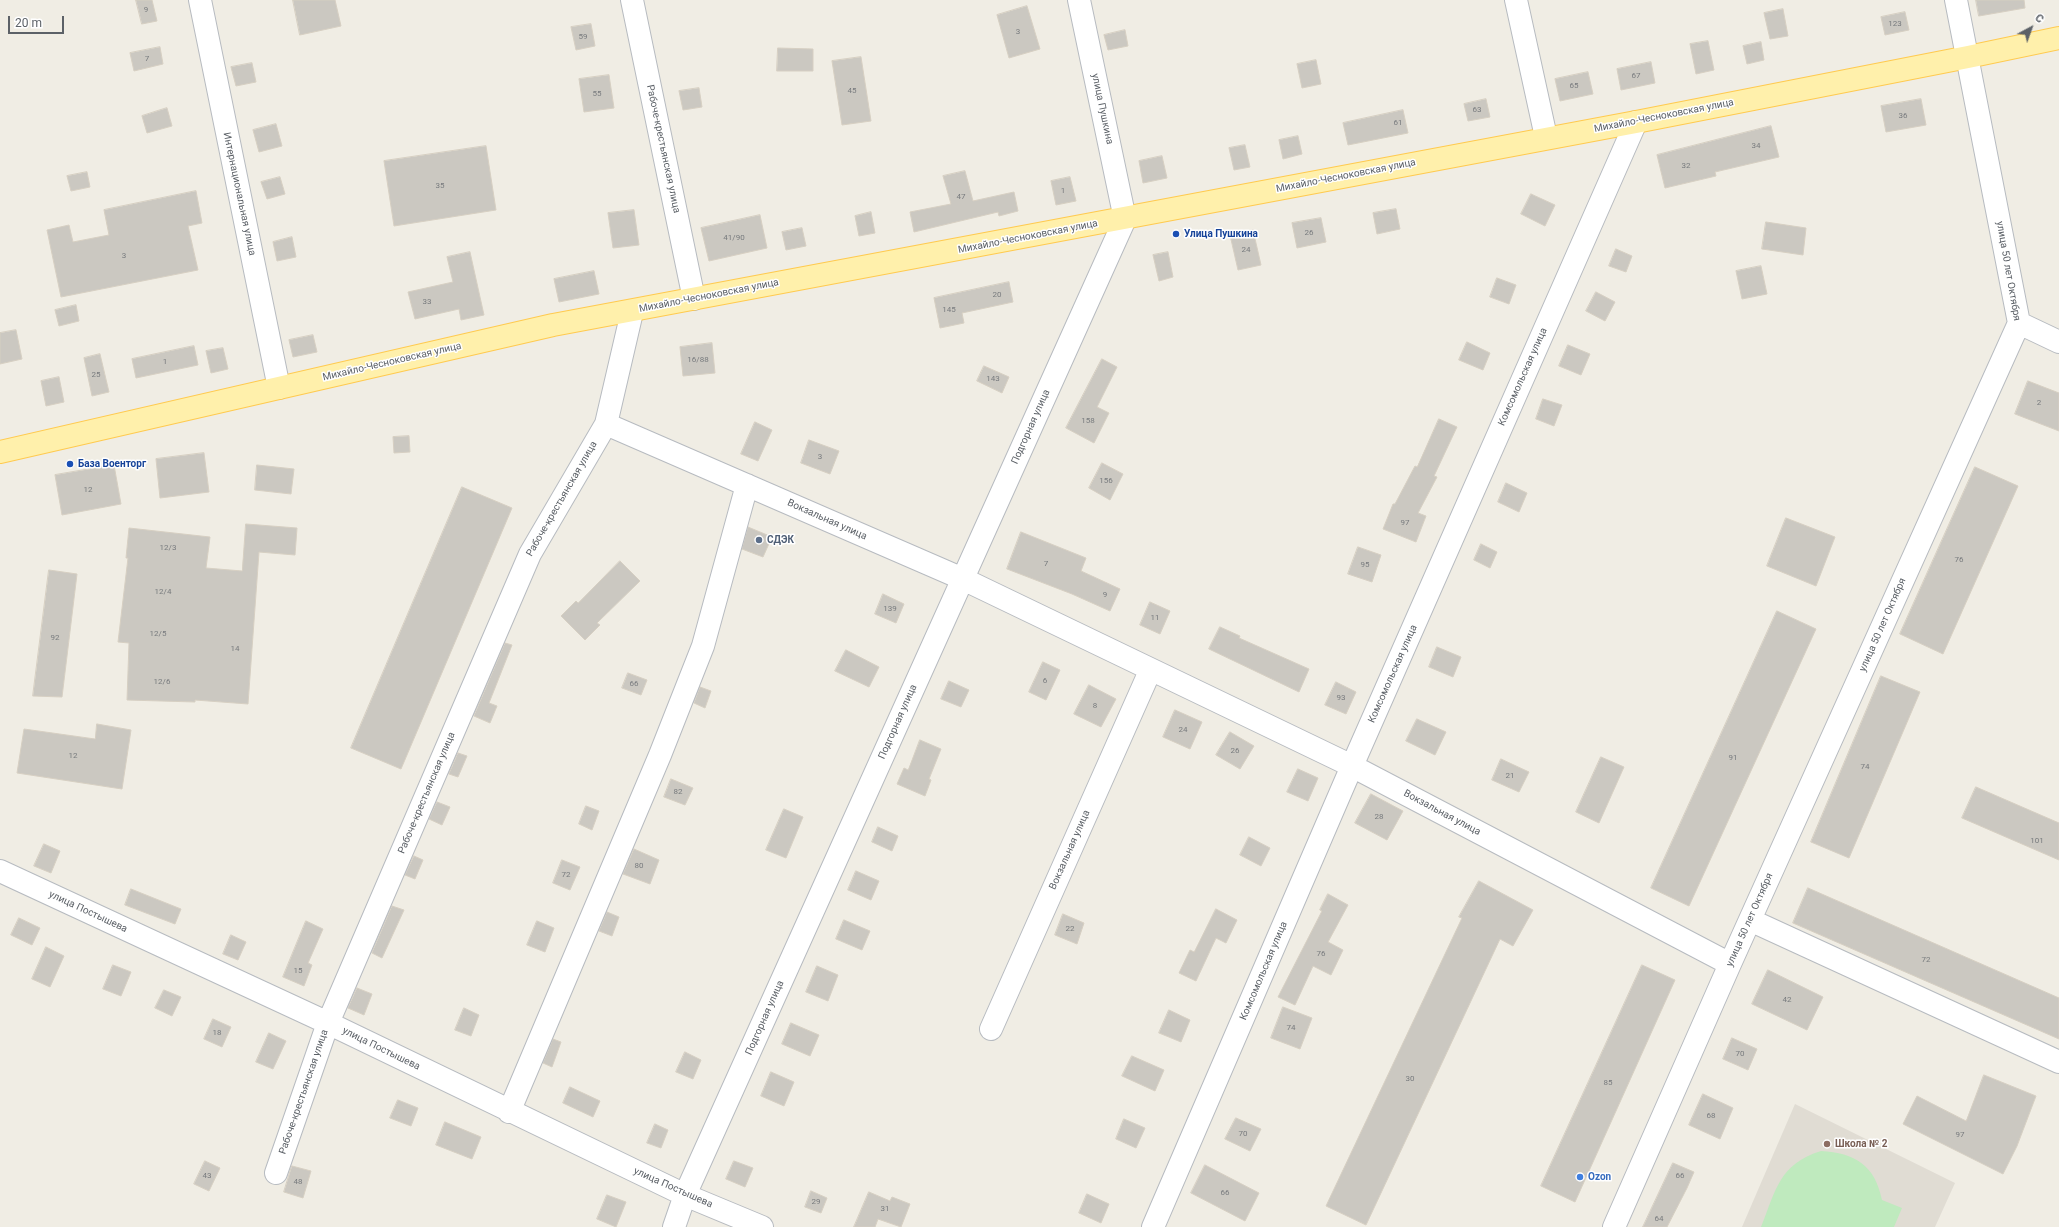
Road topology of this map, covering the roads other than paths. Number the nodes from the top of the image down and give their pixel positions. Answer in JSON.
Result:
{"nodes":[{"id":1,"x":200,"y":0,"type":"edge"},
{"id":2,"x":632,"y":0,"type":"edge"},
{"id":3,"x":1079,"y":0,"type":"edge"},
{"id":4,"x":1516,"y":0,"type":"edge"},
{"id":5,"x":1956,"y":0,"type":"edge"},
{"id":6,"x":2059,"y":38,"type":"edge"},
{"id":7,"x":1968,"y":58,"type":"junction"},
{"id":8,"x":1636,"y":122,"type":"junction"},
{"id":9,"x":1546,"y":137,"type":"junction"},
{"id":10,"x":1125,"y":219,"type":"junction"},
{"id":11,"x":694,"y":299,"type":"junction"},
{"id":12,"x":632,"y":312,"type":"junction"},
{"id":13,"x":2019,"y":323,"type":"junction"},
{"id":14,"x":2059,"y":342,"type":"edge"},
{"id":15,"x":279,"y":388,"type":"junction"},
{"id":16,"x":606,"y":424,"type":"junction"},
{"id":17,"x":0,"y":452,"type":"edge"},
{"id":18,"x":747,"y":485,"type":"junction"},
{"id":19,"x":963,"y":579,"type":"junction"},
{"id":20,"x":1150,"y":671,"type":"junction"},
{"id":21,"x":1352,"y":766,"type":"junction"},
{"id":22,"x":0,"y":871,"type":"edge"},
{"id":23,"x":1750,"y":920,"type":"junction"},
{"id":24,"x":1730,"y":964,"type":"junction"},
{"id":25,"x":328,"y":1023,"type":"junction"},
{"id":26,"x":991,"y":1029,"type":"dead end"},
{"id":27,"x":2059,"y":1062,"type":"edge"},
{"id":28,"x":509,"y":1112,"type":"junction"},
{"id":29,"x":276,"y":1173,"type":"dead end"},
{"id":30,"x":685,"y":1195,"type":"junction"},
{"id":31,"x":674,"y":1227,"type":"edge"},
{"id":32,"x":762,"y":1227,"type":"edge"},
{"id":33,"x":1153,"y":1227,"type":"edge"},
{"id":34,"x":1614,"y":1227,"type":"edge"}],
"edges":[{"from":1,"to":15,"type":"street","name":"Интернациональная улица"},
{"from":2,"to":11,"type":"street","name":"Рабоче-крестьянская улица"},
{"from":3,"to":10,"type":"street","name":"улица Пушкина"},
{"from":4,"to":9,"type":"street"},
{"from":5,"to":7,"type":"street","name":"улица 50 лет Октября"},
{"from":6,"to":7,"type":"main road","name":"Михайло-Чесноковская улица"},
{"from":7,"to":8,"type":"main road","name":"Михайло-Чесноковская улица"},
{"from":7,"to":13,"type":"street","name":"улица 50 лет Октября"},
{"from":8,"to":9,"type":"main road","name":"Михайло-Чесноковская улица"},
{"from":8,"to":21,"type":"street","name":"Комсомольская улица"},
{"from":9,"to":10,"type":"main road","name":"Михайло-Чесноковская улица"},
{"from":10,"to":11,"type":"main road","name":"Михайло-Чесноковская улица"},
{"from":10,"to":19,"type":"street","name":"Подгорная улица"},
{"from":11,"to":12,"type":"main road","name":"Михайло-Чесноковская улица"},
{"from":12,"to":15,"type":"main road","name":"Михайло-Чесноковская улица"},
{"from":12,"to":16,"type":"street"},
{"from":13,"to":14,"type":"street"},
{"from":13,"to":23,"type":"street","name":"улица 50 лет Октября"},
{"from":15,"to":17,"type":"main road","name":"Михайло-Чесноковская улица"},
{"from":16,"to":18,"type":"street","name":"Вокзальная улица"},
{"from":16,"to":25,"type":"street","name":"Рабоче-крестьянская улица"},
{"from":18,"to":19,"type":"street","name":"Вокзальная улица"},
{"from":18,"to":28,"type":"street"},
{"from":19,"to":20,"type":"street","name":"Вокзальная улица"},
{"from":19,"to":30,"type":"street","name":"Подгорная улица"},
{"from":20,"to":21,"type":"street","name":"Вокзальная улица"},
{"from":20,"to":26,"type":"street","name":"Вокзальная улица"},
{"from":21,"to":24,"type":"street","name":"Вокзальная улица"},
{"from":21,"to":33,"type":"street","name":"Комсомольская улица"},
{"from":22,"to":25,"type":"street","name":"улица Постышева"},
{"from":23,"to":24,"type":"street","name":"улица 50 лет Октября"},
{"from":23,"to":27,"type":"street"},
{"from":24,"to":34,"type":"street","name":"улица 50 лет Октября"},
{"from":25,"to":28,"type":"street","name":"улица Постышева"},
{"from":25,"to":29,"type":"street","name":"Рабоче-крестьянская улица"},
{"from":28,"to":30,"type":"street","name":"улица Постышева"},
{"from":30,"to":31,"type":"street","name":"Подгорная улица"},
{"from":30,"to":32,"type":"street","name":"улица Постышева"}]}
